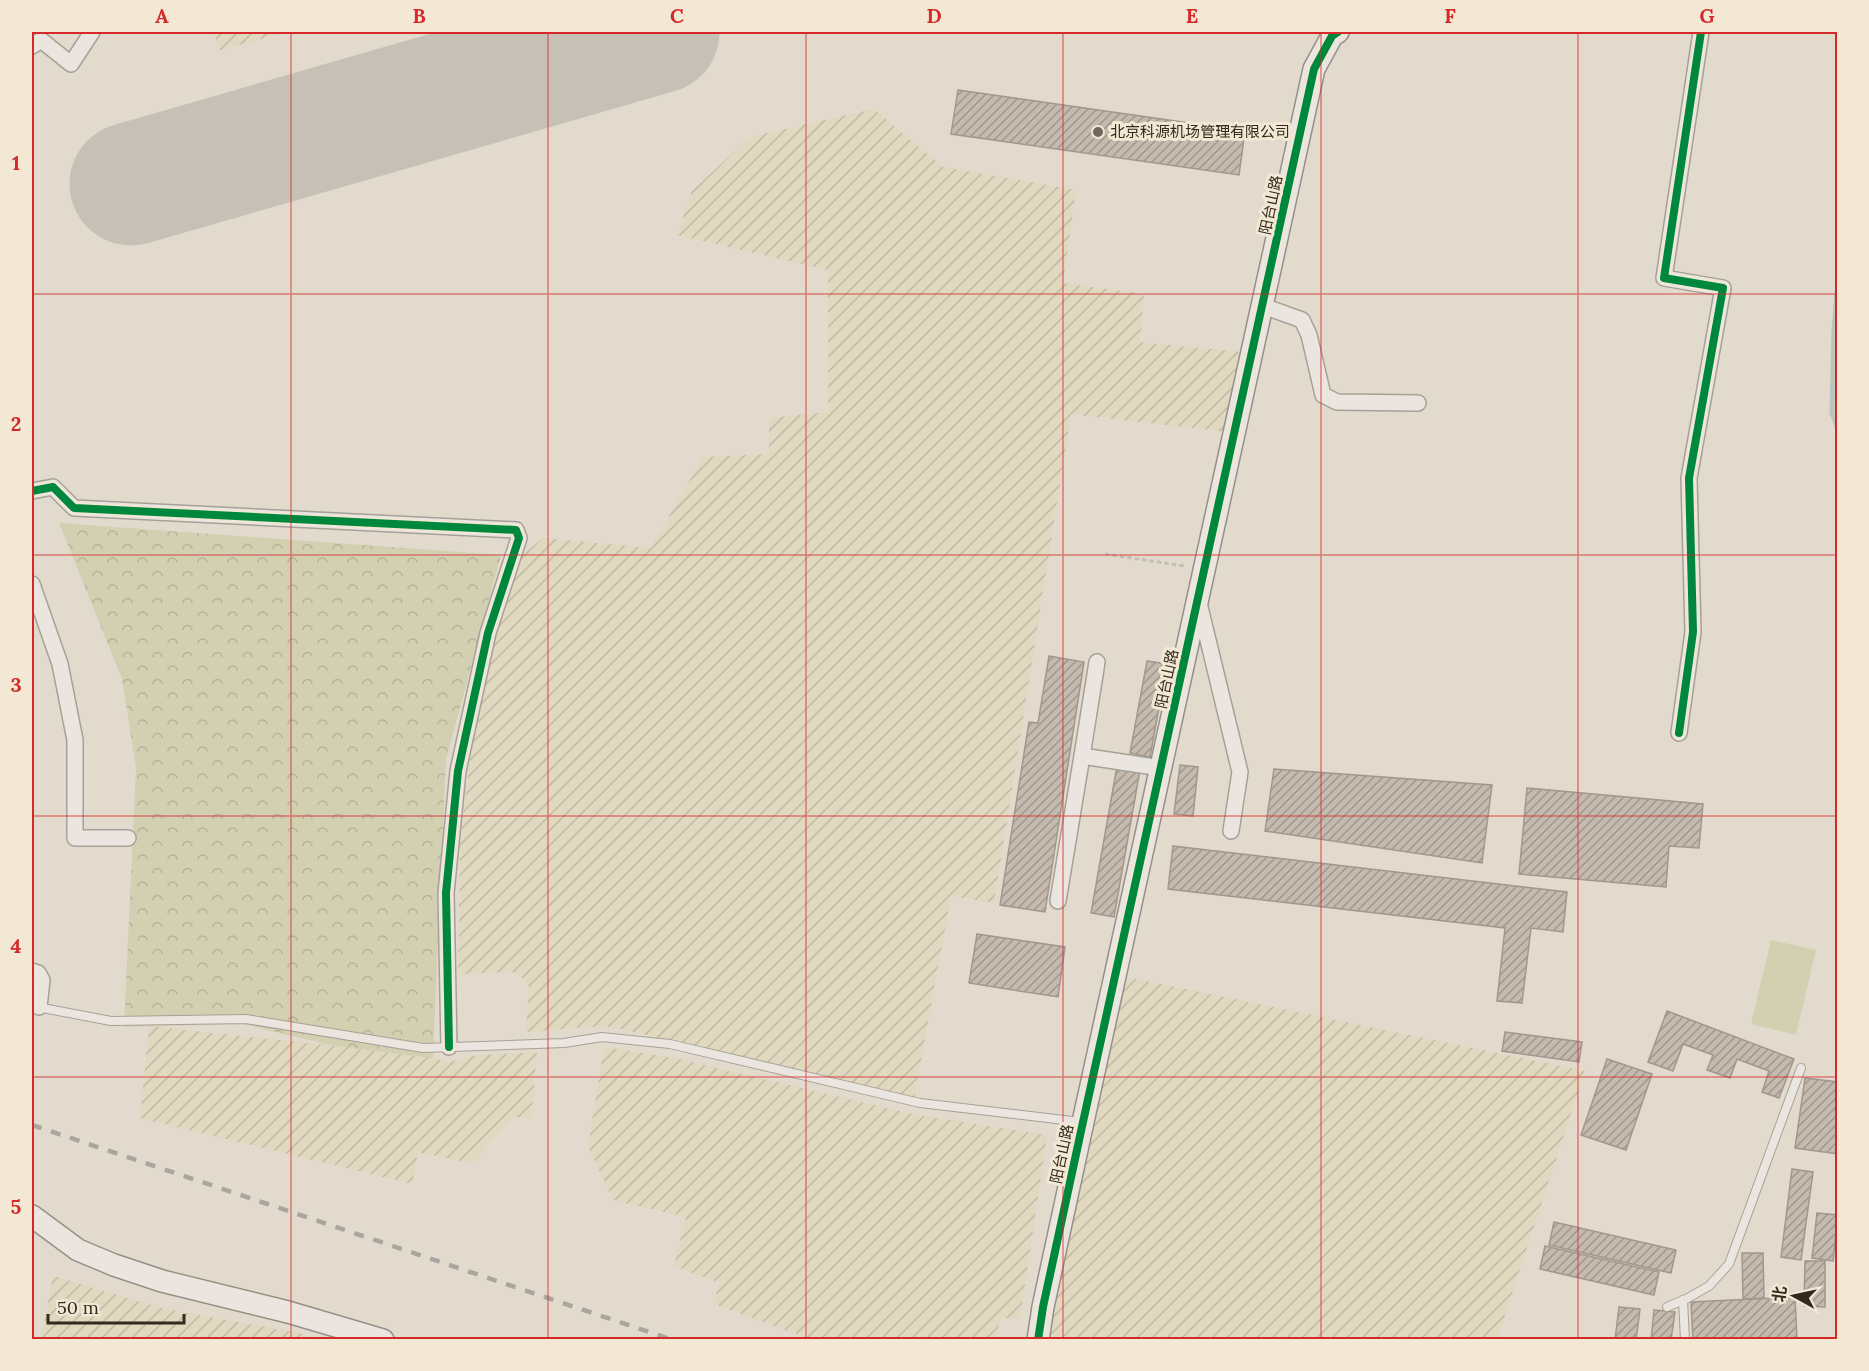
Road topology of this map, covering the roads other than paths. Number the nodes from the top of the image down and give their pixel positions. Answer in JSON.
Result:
{"nodes":[{"id":1,"x":92,"y":32,"type":"edge"},
{"id":2,"x":1338,"y":32,"type":"edge"},
{"id":3,"x":1701,"y":32,"type":"edge"},
{"id":4,"x":32,"y":46,"type":"edge"},
{"id":5,"x":1263,"y":306,"type":"junction"},
{"id":6,"x":1418,"y":403,"type":"dead end"},
{"id":7,"x":32,"y":491,"type":"edge"},
{"id":8,"x":32,"y":584,"type":"edge"},
{"id":9,"x":1198,"y":601,"type":"junction"},
{"id":10,"x":1097,"y":662,"type":"dead end"},
{"id":11,"x":1679,"y":733,"type":"dead end"},
{"id":12,"x":1082,"y":756,"type":"junction"},
{"id":13,"x":1161,"y":768,"type":"junction"},
{"id":14,"x":1231,"y":831,"type":"dead end"},
{"id":15,"x":128,"y":838,"type":"dead end"},
{"id":16,"x":1058,"y":901,"type":"dead end"},
{"id":17,"x":32,"y":972,"type":"edge"},
{"id":18,"x":35,"y":1007,"type":"edge"},
{"id":19,"x":449,"y":1047,"type":"junction"},
{"id":20,"x":1801,"y":1068,"type":"dead end"},
{"id":21,"x":1083,"y":1122,"type":"junction"},
{"id":22,"x":33,"y":1224,"type":"edge"},
{"id":23,"x":1683,"y":1300,"type":"junction"},
{"id":24,"x":1667,"y":1307,"type":"dead end"},
{"id":25,"x":383,"y":1340,"type":"edge"},
{"id":26,"x":1038,"y":1340,"type":"edge"},
{"id":27,"x":1686,"y":1340,"type":"edge"}],
"edges":[{"from":1,"to":4,"type":"street"},
{"from":2,"to":5,"type":"street","name":"阳台山路"},
{"from":3,"to":11,"type":"street"},
{"from":5,"to":6,"type":"street"},
{"from":5,"to":9,"type":"street","name":"阳台山路"},
{"from":7,"to":19,"type":"street"},
{"from":8,"to":15,"type":"street"},
{"from":9,"to":13,"type":"street","name":"阳台山路"},
{"from":9,"to":14,"type":"street"},
{"from":10,"to":12,"type":"street"},
{"from":12,"to":13,"type":"street"},
{"from":12,"to":16,"type":"street"},
{"from":13,"to":21,"type":"street","name":"阳台山路"},
{"from":17,"to":18,"type":"street"},
{"from":18,"to":19,"type":"lane"},
{"from":19,"to":21,"type":"lane"},
{"from":20,"to":23,"type":"lane"},
{"from":21,"to":26,"type":"street","name":"阳台山路"},
{"from":22,"to":25,"type":"street"},
{"from":23,"to":24,"type":"lane"},
{"from":23,"to":27,"type":"lane"}]}
